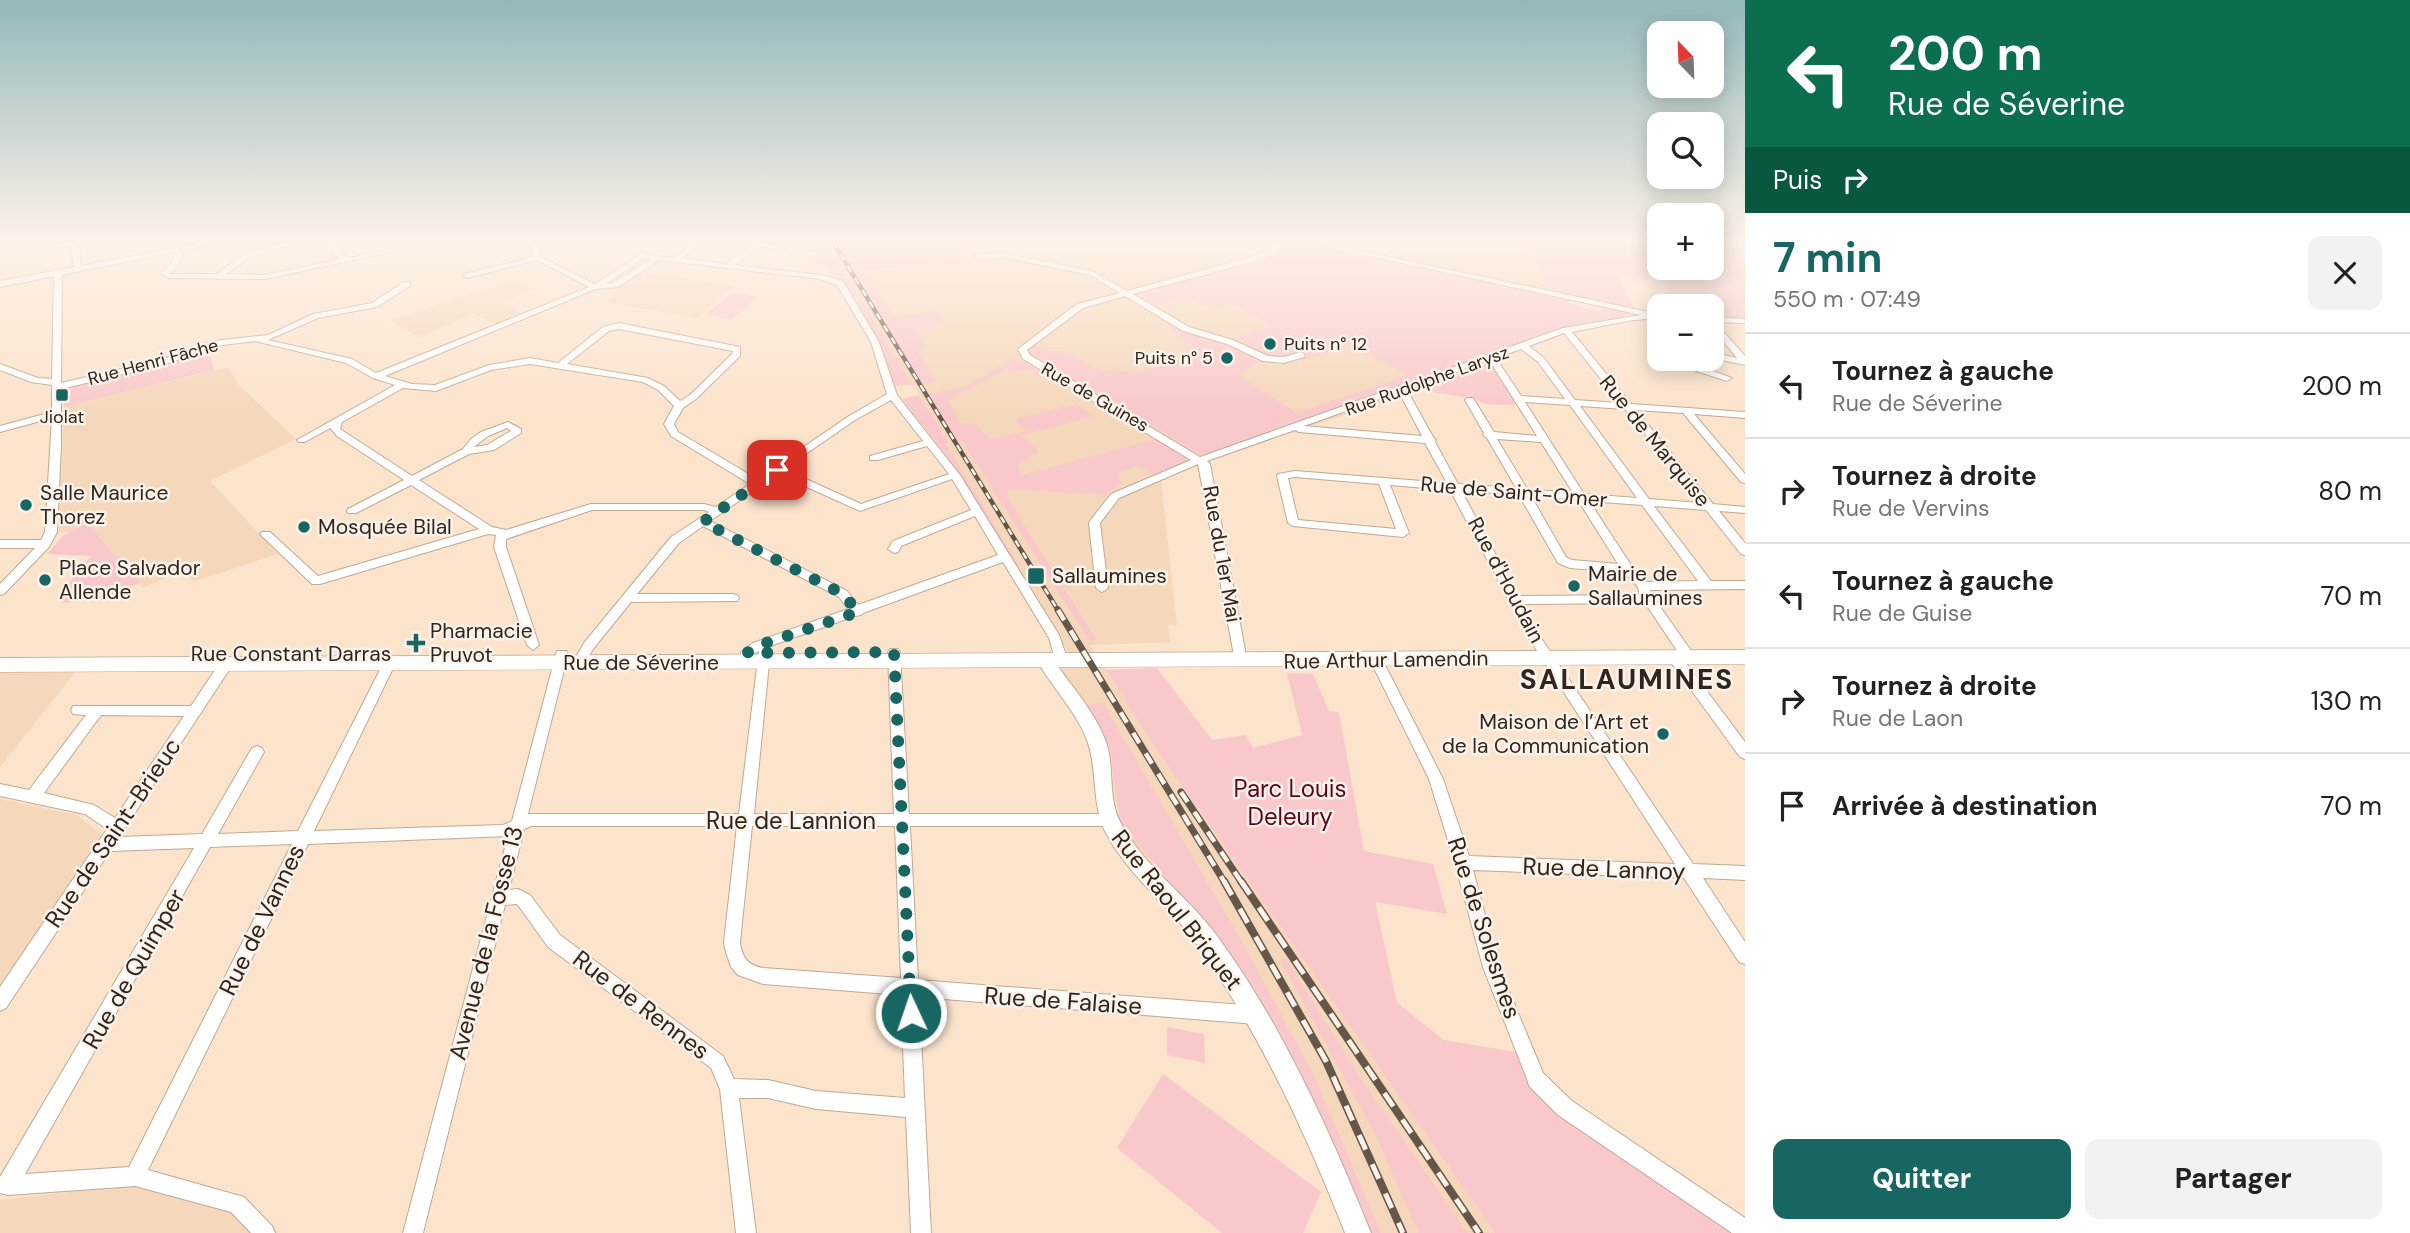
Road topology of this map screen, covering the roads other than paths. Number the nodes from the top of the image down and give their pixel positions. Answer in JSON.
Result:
{"nodes":[{"id":1,"x":58,"y":300,"type":"edge"},
{"id":2,"x":383,"y":300,"type":"edge"},
{"id":3,"x":564,"y":300,"type":"edge"},
{"id":4,"x":850,"y":300,"type":"edge"},
{"id":5,"x":1107,"y":300,"type":"edge"},
{"id":6,"x":1134,"y":300,"type":"edge"},
{"id":7,"x":1572,"y":300,"type":"edge"},
{"id":8,"x":1638,"y":314,"type":"junction"},
{"id":9,"x":1647,"y":315,"type":"edge"},
{"id":10,"x":1724,"y":321,"type":"edge"},
{"id":11,"x":1745,"y":321,"type":"edge"},
{"id":12,"x":1566,"y":330,"type":"junction"},
{"id":13,"x":1724,"y":336,"type":"edge"},
{"id":14,"x":258,"y":340,"type":"junction"},
{"id":15,"x":1523,"y":346,"type":"junction"},
{"id":16,"x":1301,"y":355,"type":"dead end"},
{"id":17,"x":1724,"y":357,"type":"edge"},
{"id":18,"x":1492,"y":359,"type":"junction"},
{"id":19,"x":1745,"y":361,"type":"edge"},
{"id":20,"x":562,"y":364,"type":"junction"},
{"id":21,"x":0,"y":368,"type":"edge"},
{"id":22,"x":1705,"y":371,"type":"edge"},
{"id":23,"x":376,"y":376,"type":"junction"},
{"id":24,"x":1727,"y":378,"type":"dead end"},
{"id":25,"x":56,"y":384,"type":"junction"},
{"id":26,"x":401,"y":385,"type":"junction"},
{"id":27,"x":1403,"y":391,"type":"junction"},
{"id":28,"x":892,"y":395,"type":"junction"},
{"id":29,"x":1518,"y":399,"type":"junction"},
{"id":30,"x":1470,"y":400,"type":"dead end"},
{"id":31,"x":1571,"y":403,"type":"junction"},
{"id":32,"x":679,"y":406,"type":"junction"},
{"id":33,"x":1628,"y":407,"type":"junction"},
{"id":34,"x":1686,"y":411,"type":"junction"},
{"id":35,"x":55,"y":414,"type":"junction"},
{"id":36,"x":1744,"y":416,"type":"edge"},
{"id":37,"x":338,"y":420,"type":"junction"},
{"id":38,"x":0,"y":429,"type":"edge"},
{"id":39,"x":1293,"y":429,"type":"junction"},
{"id":40,"x":1488,"y":435,"type":"junction"},
{"id":41,"x":1542,"y":439,"type":"junction"},
{"id":42,"x":302,"y":440,"type":"dead end"},
{"id":43,"x":1431,"y":440,"type":"junction"},
{"id":44,"x":930,"y":442,"type":"junction"},
{"id":45,"x":467,"y":451,"type":"dead end"},
{"id":46,"x":874,"y":458,"type":"dead end"},
{"id":47,"x":1200,"y":460,"type":"junction"},
{"id":48,"x":777,"y":470,"type":"junction"},
{"id":49,"x":954,"y":475,"type":"junction"},
{"id":50,"x":411,"y":480,"type":"junction"},
{"id":51,"x":1745,"y":480,"type":"edge"},
{"id":52,"x":1384,"y":482,"type":"junction"},
{"id":53,"x":758,"y":484,"type":"junction"},
{"id":54,"x":1457,"y":487,"type":"junction"},
{"id":55,"x":1521,"y":493,"type":"junction"},
{"id":56,"x":1580,"y":498,"type":"junction"},
{"id":57,"x":1645,"y":503,"type":"junction"},
{"id":58,"x":1710,"y":508,"type":"junction"},
{"id":59,"x":718,"y":510,"type":"junction"},
{"id":60,"x":1745,"y":510,"type":"edge"},
{"id":61,"x":352,"y":511,"type":"dead end"},
{"id":62,"x":977,"y":511,"type":"junction"},
{"id":63,"x":703,"y":522,"type":"junction"},
{"id":64,"x":488,"y":530,"type":"junction"},
{"id":65,"x":266,"y":534,"type":"dead end"},
{"id":66,"x":506,"y":534,"type":"junction"},
{"id":67,"x":0,"y":544,"type":"edge"},
{"id":68,"x":45,"y":544,"type":"junction"},
{"id":69,"x":894,"y":549,"type":"dead end"},
{"id":70,"x":1745,"y":551,"type":"edge"},
{"id":71,"x":1005,"y":556,"type":"junction"},
{"id":72,"x":1627,"y":568,"type":"junction"},
{"id":73,"x":1707,"y":585,"type":"junction"},
{"id":74,"x":1745,"y":585,"type":"edge"},
{"id":75,"x":1643,"y":586,"type":"junction"},
{"id":76,"x":1102,"y":588,"type":"dead end"},
{"id":77,"x":0,"y":591,"type":"edge"},
{"id":78,"x":626,"y":598,"type":"junction"},
{"id":79,"x":733,"y":598,"type":"dead end"},
{"id":80,"x":1648,"y":599,"type":"junction"},
{"id":81,"x":1513,"y":600,"type":"junction"},
{"id":82,"x":858,"y":612,"type":"junction"},
{"id":83,"x":533,"y":645,"type":"dead end"},
{"id":84,"x":1745,"y":648,"type":"edge"},
{"id":85,"x":1103,"y":652,"type":"joint"},
{"id":86,"x":0,"y":654,"type":"edge"},
{"id":87,"x":1546,"y":654,"type":"junction"},
{"id":88,"x":1239,"y":655,"type":"junction"},
{"id":89,"x":1682,"y":655,"type":"junction"},
{"id":90,"x":755,"y":657,"type":"junction"},
{"id":91,"x":895,"y":657,"type":"junction"},
{"id":92,"x":1745,"y":657,"type":"edge"},
{"id":93,"x":571,"y":658,"type":"junction"},
{"id":94,"x":1375,"y":658,"type":"junction"},
{"id":95,"x":1058,"y":659,"type":"junction"},
{"id":96,"x":226,"y":664,"type":"junction"},
{"id":97,"x":389,"y":664,"type":"junction"},
{"id":98,"x":507,"y":664,"type":"joint"},
{"id":99,"x":0,"y":665,"type":"edge"},
{"id":100,"x":78,"y":710,"type":"dead end"},
{"id":101,"x":97,"y":711,"type":"junction"},
{"id":102,"x":195,"y":711,"type":"junction"},
{"id":103,"x":257,"y":752,"type":"dead end"},
{"id":104,"x":1745,"y":753,"type":"edge"},
{"id":105,"x":0,"y":790,"type":"edge"},
{"id":106,"x":32,"y":798,"type":"junction"},
{"id":107,"x":904,"y":820,"type":"junction"},
{"id":108,"x":1109,"y":820,"type":"junction"},
{"id":109,"x":746,"y":822,"type":"junction"},
{"id":110,"x":516,"y":825,"type":"junction"},
{"id":111,"x":117,"y":828,"type":"junction"},
{"id":112,"x":301,"y":839,"type":"junction"},
{"id":113,"x":208,"y":842,"type":"junction"},
{"id":114,"x":106,"y":844,"type":"junction"},
{"id":115,"x":1463,"y":863,"type":"junction"},
{"id":116,"x":1690,"y":871,"type":"junction"},
{"id":117,"x":1745,"y":873,"type":"edge"},
{"id":118,"x":499,"y":899,"type":"junction"},
{"id":119,"x":1745,"y":956,"type":"edge"},
{"id":120,"x":744,"y":971,"type":"joint"},
{"id":121,"x":909,"y":989,"type":"junction"},
{"id":122,"x":0,"y":1002,"type":"edge"},
{"id":123,"x":1256,"y":1015,"type":"junction"},
{"id":124,"x":729,"y":1087,"type":"junction"},
{"id":125,"x":916,"y":1108,"type":"junction"},
{"id":126,"x":135,"y":1176,"type":"junction"},
{"id":127,"x":4,"y":1185,"type":"edge"},
{"id":128,"x":1745,"y":1230,"type":"edge"},
{"id":129,"x":265,"y":1233,"type":"edge"},
{"id":130,"x":413,"y":1233,"type":"edge"},
{"id":131,"x":746,"y":1233,"type":"edge"},
{"id":132,"x":921,"y":1233,"type":"edge"},
{"id":133,"x":1358,"y":1233,"type":"edge"}],
"edges":[{"from":1,"to":25,"type":"street"},
{"from":2,"to":14,"type":"street","name":"Rue Henri Fâche"},
{"from":3,"to":23,"type":"street"},
{"from":4,"to":28,"type":"street"},
{"from":5,"to":47,"type":"street","name":"Rue de Guines"},
{"from":6,"to":16,"type":"street"},
{"from":7,"to":8,"type":"street"},
{"from":8,"to":9,"type":"street","name":"Rue Rudolphe Larysz"},
{"from":8,"to":12,"type":"street","name":"Rue Rudolphe Larysz"},
{"from":10,"to":11,"type":"street"},
{"from":12,"to":15,"type":"street","name":"Rue Rudolphe Larysz"},
{"from":12,"to":33,"type":"street","name":"Rue de Marquise"},
{"from":13,"to":19,"type":"street"},
{"from":14,"to":23,"type":"street"},
{"from":14,"to":25,"type":"street","name":"Rue Henri Fâche"},
{"from":15,"to":18,"type":"street","name":"Rue Rudolphe Larysz"},
{"from":15,"to":31,"type":"street"},
{"from":17,"to":19,"type":"street"},
{"from":18,"to":27,"type":"street","name":"Rue Rudolphe Larysz"},
{"from":18,"to":29,"type":"street"},
{"from":20,"to":26,"type":"street"},
{"from":20,"to":32,"type":"street"},
{"from":20,"to":32,"type":"street"},
{"from":21,"to":25,"type":"street","name":"Rue Henri Fâche"},
{"from":22,"to":24,"type":"street"},
{"from":23,"to":26,"type":"street"},
{"from":25,"to":35,"type":"street"},
{"from":26,"to":37,"type":"street"},
{"from":27,"to":39,"type":"street","name":"Rue Rudolphe Larysz"},
{"from":27,"to":43,"type":"street","name":"Rue d'Houdain"},
{"from":28,"to":44,"type":"street"},
{"from":28,"to":48,"type":"street"},
{"from":29,"to":31,"type":"street"},
{"from":29,"to":41,"type":"street"},
{"from":30,"to":40,"type":"street"},
{"from":31,"to":33,"type":"street"},
{"from":31,"to":57,"type":"street"},
{"from":32,"to":53,"type":"street"},
{"from":33,"to":34,"type":"street"},
{"from":33,"to":58,"type":"street","name":"Rue de Marquise"},
{"from":34,"to":36,"type":"street"},
{"from":34,"to":51,"type":"street"},
{"from":35,"to":38,"type":"street"},
{"from":35,"to":68,"type":"street"},
{"from":37,"to":42,"type":"street"},
{"from":37,"to":50,"type":"street"},
{"from":39,"to":43,"type":"street"},
{"from":39,"to":47,"type":"street","name":"Rue Rudolphe Larysz"},
{"from":40,"to":41,"type":"street"},
{"from":40,"to":55,"type":"street"},
{"from":41,"to":56,"type":"street"},
{"from":43,"to":54,"type":"street","name":"Rue d'Houdain"},
{"from":44,"to":46,"type":"street"},
{"from":44,"to":49,"type":"street"},
{"from":45,"to":50,"type":"street"},
{"from":47,"to":76,"type":"street"},
{"from":47,"to":88,"type":"street","name":"Rue du 1er Mai"},
{"from":48,"to":49,"type":"street"},
{"from":48,"to":53,"type":"street"},
{"from":49,"to":62,"type":"street"},
{"from":50,"to":61,"type":"street"},
{"from":50,"to":64,"type":"street"},
{"from":52,"to":52,"type":"street","name":"Rue de Saint-Omer"},
{"from":52,"to":54,"type":"street","name":"Rue de Saint-Omer"},
{"from":53,"to":59,"type":"street"},
{"from":54,"to":55,"type":"street","name":"Rue de Saint-Omer"},
{"from":54,"to":81,"type":"street","name":"Rue d'Houdain"},
{"from":55,"to":56,"type":"street","name":"Rue de Saint-Omer"},
{"from":55,"to":72,"type":"street"},
{"from":56,"to":57,"type":"street","name":"Rue de Saint-Omer"},
{"from":56,"to":72,"type":"street"},
{"from":57,"to":58,"type":"street","name":"Rue de Saint-Omer"},
{"from":57,"to":73,"type":"street"},
{"from":58,"to":60,"type":"street","name":"Rue de Saint-Omer"},
{"from":58,"to":70,"type":"street","name":"Rue de Marquise"},
{"from":59,"to":63,"type":"street"},
{"from":59,"to":66,"type":"street"},
{"from":62,"to":69,"type":"street"},
{"from":62,"to":71,"type":"street"},
{"from":63,"to":78,"type":"street"},
{"from":63,"to":82,"type":"street"},
{"from":64,"to":65,"type":"street"},
{"from":64,"to":66,"type":"street"},
{"from":66,"to":83,"type":"street"},
{"from":67,"to":68,"type":"street"},
{"from":68,"to":77,"type":"street"},
{"from":71,"to":82,"type":"street"},
{"from":71,"to":95,"type":"street"},
{"from":72,"to":75,"type":"street"},
{"from":73,"to":74,"type":"street"},
{"from":73,"to":75,"type":"street"},
{"from":75,"to":80,"type":"street"},
{"from":78,"to":79,"type":"street"},
{"from":78,"to":93,"type":"street"},
{"from":80,"to":81,"type":"street"},
{"from":80,"to":89,"type":"street"},
{"from":81,"to":87,"type":"street","name":"Rue d'Houdain"},
{"from":82,"to":90,"type":"street"},
{"from":84,"to":89,"type":"main road","name":"Rue Arthur Lamendin"},
{"from":85,"to":88,"type":"main road","name":"Rue Arthur Lamendin"},
{"from":85,"to":95,"type":"main road","name":"Rue de Séverine"},
{"from":86,"to":93,"type":"main road","name":"Rue Constant Darras"},
{"from":87,"to":88,"type":"main road","name":"Rue Arthur Lamendin"},
{"from":87,"to":89,"type":"main road","name":"Rue Arthur Lamendin"},
{"from":87,"to":94,"type":"main road","name":"Rue Arthur Lamendin"},
{"from":87,"to":116,"type":"street","name":"Rue d'Houdain"},
{"from":88,"to":94,"type":"main road","name":"Rue Arthur Lamendin"},
{"from":88,"to":95,"type":"main road","name":"Rue Arthur Lamendin"},
{"from":89,"to":92,"type":"main road","name":"Rue Arthur Lamendin"},
{"from":89,"to":104,"type":"street"},
{"from":90,"to":91,"type":"main road","name":"Rue de Séverine"},
{"from":90,"to":93,"type":"main road","name":"Rue de Séverine"},
{"from":90,"to":109,"type":"street"},
{"from":91,"to":95,"type":"main road","name":"Rue de Séverine"},
{"from":91,"to":107,"type":"street"},
{"from":93,"to":98,"type":"main road","name":"Rue de Séverine"},
{"from":93,"to":110,"type":"street","name":"Avenue de la Fosse 13"},
{"from":94,"to":115,"type":"street","name":"Rue de Solesmes"},
{"from":95,"to":108,"type":"street","name":"Rue Raoul Briquet"},
{"from":96,"to":97,"type":"main road","name":"Rue Constant Darras"},
{"from":96,"to":99,"type":"main road","name":"Rue Constant Darras"},
{"from":96,"to":102,"type":"street","name":"Rue de Saint-Brieuc"},
{"from":97,"to":98,"type":"main road","name":"Rue Constant Darras"},
{"from":97,"to":112,"type":"street","name":"Rue de Vannes"},
{"from":100,"to":101,"type":"street"},
{"from":101,"to":102,"type":"street"},
{"from":101,"to":106,"type":"street"},
{"from":102,"to":111,"type":"street","name":"Rue de Saint-Brieuc"},
{"from":103,"to":113,"type":"street","name":"Rue de Quimper"},
{"from":105,"to":106,"type":"street"},
{"from":106,"to":111,"type":"street"},
{"from":107,"to":108,"type":"street","name":"Rue de Lannion"},
{"from":107,"to":109,"type":"street","name":"Rue de Lannion"},
{"from":107,"to":121,"type":"street"},
{"from":108,"to":123,"type":"street","name":"Rue Raoul Briquet"},
{"from":109,"to":110,"type":"street","name":"Rue de Lannion"},
{"from":109,"to":120,"type":"street"},
{"from":110,"to":112,"type":"street","name":"Rue de Lannion"},
{"from":110,"to":118,"type":"street","name":"Avenue de la Fosse 13"},
{"from":111,"to":114,"type":"street","name":"Rue de Saint-Brieuc"},
{"from":112,"to":113,"type":"street","name":"Rue de Lannion"},
{"from":112,"to":126,"type":"street","name":"Rue de Vannes"},
{"from":113,"to":114,"type":"street","name":"Rue de Lannion"},
{"from":113,"to":127,"type":"street","name":"Rue de Quimper"},
{"from":114,"to":122,"type":"street","name":"Rue de Saint-Brieuc"},
{"from":115,"to":116,"type":"street","name":"Rue de Lannoy"},
{"from":115,"to":128,"type":"street","name":"Rue de Solesmes"},
{"from":116,"to":117,"type":"street","name":"Rue de Lannoy"},
{"from":116,"to":119,"type":"street","name":"Rue d'Houdain"},
{"from":118,"to":124,"type":"street","name":"Rue de Rennes"},
{"from":118,"to":130,"type":"street","name":"Avenue de la Fosse 13"},
{"from":120,"to":121,"type":"street","name":"Rue de Falaise"},
{"from":121,"to":123,"type":"street","name":"Rue de Falaise"},
{"from":121,"to":125,"type":"street"},
{"from":123,"to":133,"type":"street","name":"Rue Raoul Briquet"},
{"from":124,"to":125,"type":"street"},
{"from":124,"to":131,"type":"street"},
{"from":125,"to":132,"type":"street"},
{"from":126,"to":127,"type":"street"},
{"from":126,"to":129,"type":"street"}]}
